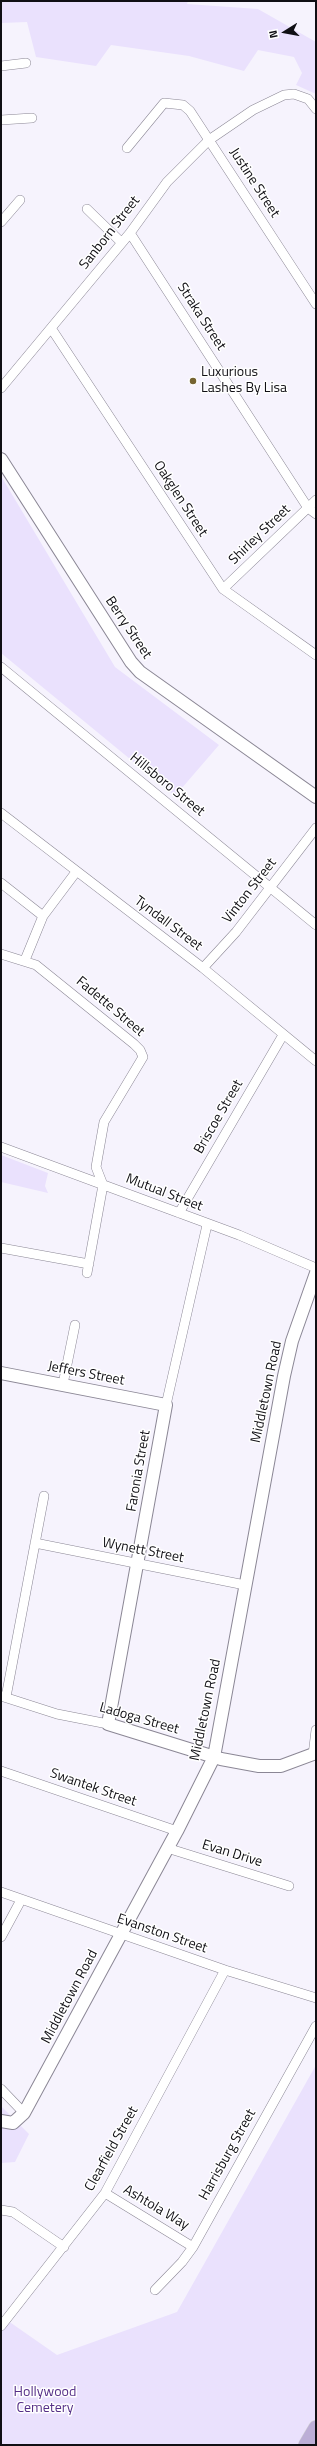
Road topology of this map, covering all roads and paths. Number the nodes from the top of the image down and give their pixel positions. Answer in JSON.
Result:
{"nodes":[{"id":1,"x":26,"y":63,"type":"dead end"},
{"id":2,"x":1,"y":66,"type":"edge"},
{"id":3,"x":316,"y":109,"type":"edge"},
{"id":4,"x":32,"y":118,"type":"dead end"},
{"id":5,"x":1,"y":120,"type":"edge"},
{"id":6,"x":209,"y":140,"type":"junction"},
{"id":7,"x":128,"y":148,"type":"dead end"},
{"id":8,"x":20,"y":200,"type":"dead end"},
{"id":9,"x":87,"y":209,"type":"dead end"},
{"id":10,"x":1,"y":222,"type":"edge"},
{"id":11,"x":130,"y":233,"type":"junction"},
{"id":12,"x":121,"y":242,"type":"junction"},
{"id":13,"x":316,"y":304,"type":"edge"},
{"id":14,"x":51,"y":328,"type":"junction"},
{"id":15,"x":1,"y":388,"type":"edge"},
{"id":16,"x":1,"y":459,"type":"edge"},
{"id":17,"x":316,"y":500,"type":"edge"},
{"id":18,"x":308,"y":508,"type":"junction"},
{"id":19,"x":316,"y":514,"type":"edge"},
{"id":20,"x":223,"y":589,"type":"junction"},
{"id":21,"x":316,"y":655,"type":"edge"},
{"id":22,"x":1,"y":668,"type":"edge"},
{"id":23,"x":316,"y":797,"type":"edge"},
{"id":24,"x":1,"y":813,"type":"edge"},
{"id":25,"x":316,"y":828,"type":"edge"},
{"id":26,"x":76,"y":872,"type":"junction"},
{"id":27,"x":1,"y":883,"type":"edge"},
{"id":28,"x":270,"y":887,"type":"junction"},
{"id":29,"x":43,"y":916,"type":"junction"},
{"id":30,"x":316,"y":925,"type":"edge"},
{"id":31,"x":1,"y":954,"type":"edge"},
{"id":32,"x":25,"y":960,"type":"junction"},
{"id":33,"x":203,"y":968,"type":"junction"},
{"id":34,"x":283,"y":1035,"type":"junction"},
{"id":35,"x":316,"y":1061,"type":"edge"},
{"id":36,"x":1,"y":1147,"type":"edge"},
{"id":37,"x":102,"y":1185,"type":"junction"},
{"id":38,"x":179,"y":1213,"type":"junction"},
{"id":39,"x":207,"y":1225,"type":"junction"},
{"id":40,"x":1,"y":1248,"type":"edge"},
{"id":41,"x":316,"y":1268,"type":"edge"},
{"id":42,"x":316,"y":1274,"type":"edge"},
{"id":43,"x":75,"y":1325,"type":"dead end"},
{"id":44,"x":1,"y":1373,"type":"edge"},
{"id":45,"x":63,"y":1384,"type":"junction"},
{"id":46,"x":166,"y":1405,"type":"junction"},
{"id":47,"x":44,"y":1496,"type":"dead end"},
{"id":48,"x":36,"y":1543,"type":"junction"},
{"id":49,"x":137,"y":1564,"type":"junction"},
{"id":50,"x":245,"y":1585,"type":"junction"},
{"id":51,"x":3,"y":1696,"type":"edge"},
{"id":52,"x":108,"y":1724,"type":"junction"},
{"id":53,"x":316,"y":1730,"type":"edge"},
{"id":54,"x":314,"y":1754,"type":"edge"},
{"id":55,"x":214,"y":1757,"type":"junction"},
{"id":56,"x":1,"y":1771,"type":"edge"},
{"id":57,"x":177,"y":1831,"type":"junction"},
{"id":58,"x":167,"y":1848,"type":"junction"},
{"id":59,"x":289,"y":1886,"type":"dead end"},
{"id":60,"x":1,"y":1892,"type":"edge"},
{"id":61,"x":21,"y":1900,"type":"junction"},
{"id":62,"x":121,"y":1934,"type":"junction"},
{"id":63,"x":1,"y":1937,"type":"edge"},
{"id":64,"x":225,"y":1970,"type":"junction"},
{"id":65,"x":316,"y":1998,"type":"edge"},
{"id":66,"x":316,"y":2026,"type":"edge"},
{"id":67,"x":1,"y":2089,"type":"edge"},
{"id":68,"x":24,"y":2113,"type":"junction"},
{"id":69,"x":1,"y":2121,"type":"edge"},
{"id":70,"x":104,"y":2193,"type":"junction"},
{"id":71,"x":1,"y":2210,"type":"edge"},
{"id":72,"x":193,"y":2247,"type":"junction"},
{"id":73,"x":64,"y":2248,"type":"junction"},
{"id":74,"x":155,"y":2290,"type":"dead end"},
{"id":75,"x":1,"y":2326,"type":"edge"},
{"id":76,"x":316,"y":2428,"type":"edge"},
{"id":77,"x":306,"y":2445,"type":"edge"}],
"edges":[{"from":1,"to":2,"type":"street"},
{"from":3,"to":6,"type":"street","name":"Sanborn Street"},
{"from":4,"to":5,"type":"street"},
{"from":6,"to":7,"type":"street","name":"Justine Street"},
{"from":6,"to":11,"type":"street","name":"Sanborn Street"},
{"from":6,"to":13,"type":"street","name":"Justine Street"},
{"from":8,"to":10,"type":"street"},
{"from":9,"to":12,"type":"street"},
{"from":11,"to":12,"type":"street","name":"Sanborn Street"},
{"from":11,"to":18,"type":"street","name":"Straka Street"},
{"from":12,"to":14,"type":"street","name":"Sanborn Street"},
{"from":14,"to":15,"type":"street","name":"Sanborn Street"},
{"from":14,"to":20,"type":"street","name":"Oakglen Street"},
{"from":16,"to":23,"type":"street","name":"Berry Street"},
{"from":17,"to":18,"type":"street","name":"Shirley Street"},
{"from":18,"to":19,"type":"street","name":"Straka Street"},
{"from":18,"to":20,"type":"street","name":"Shirley Street"},
{"from":20,"to":21,"type":"street","name":"Oakglen Street"},
{"from":22,"to":28,"type":"street","name":"Hillsboro Street"},
{"from":24,"to":26,"type":"street","name":"Tyndall Street"},
{"from":25,"to":28,"type":"street","name":"Vinton Street"},
{"from":26,"to":29,"type":"street"},
{"from":26,"to":33,"type":"street","name":"Tyndall Street"},
{"from":27,"to":29,"type":"street"},
{"from":28,"to":30,"type":"street","name":"Hillsboro Street"},
{"from":28,"to":33,"type":"street","name":"Vinton Street"},
{"from":29,"to":32,"type":"street"},
{"from":31,"to":32,"type":"street"},
{"from":32,"to":37,"type":"street","name":"Fadette Street"},
{"from":33,"to":34,"type":"street","name":"Tyndall Street"},
{"from":34,"to":35,"type":"street","name":"Tyndall Street"},
{"from":34,"to":38,"type":"street","name":"Briscoe Street"},
{"from":36,"to":37,"type":"street","name":"Mutual Street"},
{"from":37,"to":38,"type":"street","name":"Mutual Street"},
{"from":37,"to":40,"type":"street","name":"Fadette Street"},
{"from":38,"to":39,"type":"street","name":"Mutual Street"},
{"from":39,"to":41,"type":"street","name":"Mutual Street"},
{"from":39,"to":46,"type":"street","name":"Faronia Street"},
{"from":42,"to":50,"type":"street","name":"Middletown Road"},
{"from":43,"to":45,"type":"street"},
{"from":44,"to":45,"type":"street","name":"Jeffers Street"},
{"from":45,"to":46,"type":"street","name":"Jeffers Street"},
{"from":46,"to":49,"type":"street","name":"Faronia Street"},
{"from":47,"to":48,"type":"street"},
{"from":48,"to":49,"type":"street","name":"Wynett Street"},
{"from":48,"to":51,"type":"street"},
{"from":49,"to":50,"type":"street","name":"Wynett Street"},
{"from":49,"to":52,"type":"street","name":"Faronia Street"},
{"from":50,"to":55,"type":"street","name":"Middletown Road"},
{"from":51,"to":52,"type":"street","name":"Ladoga Street"},
{"from":52,"to":55,"type":"street","name":"Ladoga Street"},
{"from":53,"to":54,"type":"street"},
{"from":54,"to":55,"type":"street","name":"Ladoga Street"},
{"from":55,"to":57,"type":"street","name":"Middletown Road"},
{"from":56,"to":57,"type":"street","name":"Swantek Street"},
{"from":57,"to":58,"type":"street","name":"Middletown Road"},
{"from":58,"to":59,"type":"street","name":"Evan Drive"},
{"from":58,"to":62,"type":"street","name":"Middletown Road"},
{"from":60,"to":61,"type":"street","name":"Evanston Street"},
{"from":61,"to":62,"type":"street","name":"Evanston Street"},
{"from":61,"to":63,"type":"street"},
{"from":62,"to":64,"type":"street","name":"Evanston Street"},
{"from":62,"to":68,"type":"street","name":"Middletown Road"},
{"from":64,"to":65,"type":"street","name":"Evanston Street"},
{"from":64,"to":70,"type":"street","name":"Clearfield Street"},
{"from":66,"to":72,"type":"street","name":"Harrisburg Street"},
{"from":67,"to":68,"type":"street"},
{"from":68,"to":69,"type":"street"},
{"from":70,"to":72,"type":"street","name":"Ashtola Way"},
{"from":70,"to":73,"type":"street","name":"Clearfield Street"},
{"from":71,"to":73,"type":"street"},
{"from":72,"to":74,"type":"street","name":"Harrisburg Street"},
{"from":73,"to":75,"type":"street","name":"Clearfield Street"},
{"from":76,"to":77,"type":"main road"}]}
